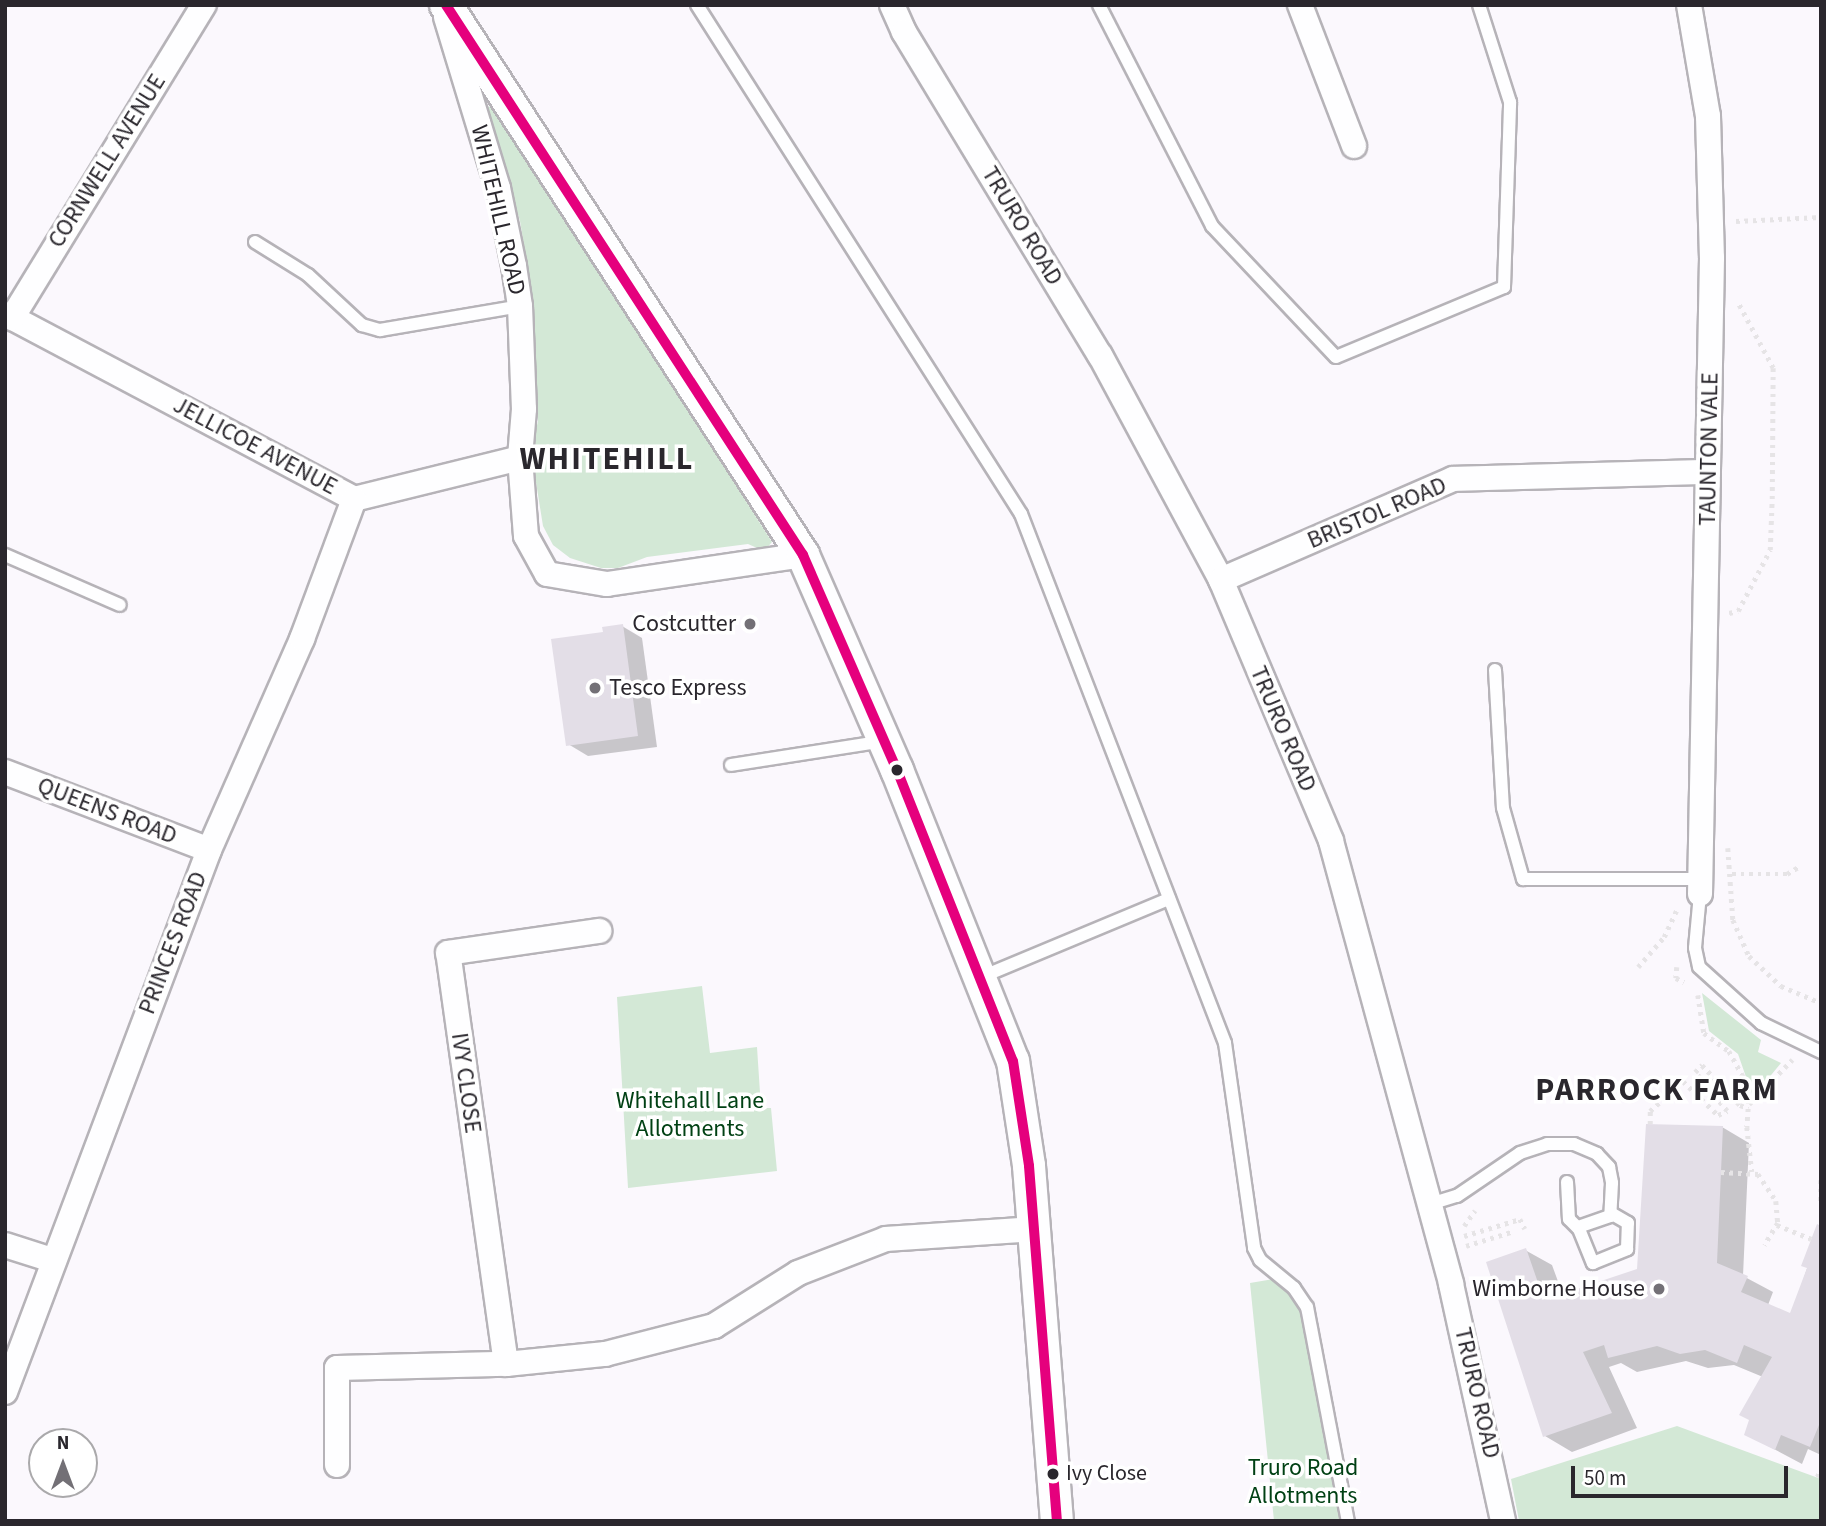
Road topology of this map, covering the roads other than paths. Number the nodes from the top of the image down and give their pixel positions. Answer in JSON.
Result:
{"nodes":[{"id":1,"x":204,"y":5,"type":"edge"},
{"id":2,"x":444,"y":5,"type":"edge"},
{"id":3,"x":697,"y":5,"type":"edge"},
{"id":4,"x":892,"y":5,"type":"edge"},
{"id":5,"x":1099,"y":5,"type":"edge"},
{"id":6,"x":1300,"y":5,"type":"edge"},
{"id":7,"x":1479,"y":5,"type":"edge"},
{"id":8,"x":1689,"y":5,"type":"edge"},
{"id":9,"x":1354,"y":146,"type":"dead end"},
{"id":10,"x":255,"y":242,"type":"dead end"},
{"id":11,"x":520,"y":306,"type":"junction"},
{"id":12,"x":9,"y":316,"type":"edge"},
{"id":13,"x":520,"y":458,"type":"junction"},
{"id":14,"x":1708,"y":472,"type":"junction"},
{"id":15,"x":355,"y":499,"type":"junction"},
{"id":16,"x":5,"y":555,"type":"edge"},
{"id":17,"x":803,"y":555,"type":"junction"},
{"id":18,"x":1221,"y":580,"type":"junction"},
{"id":19,"x":120,"y":605,"type":"dead end"},
{"id":20,"x":1495,"y":670,"type":"dead end"},
{"id":21,"x":884,"y":741,"type":"junction"},
{"id":22,"x":731,"y":765,"type":"dead end"},
{"id":23,"x":5,"y":772,"type":"edge"},
{"id":24,"x":209,"y":850,"type":"junction"},
{"id":25,"x":1694,"y":884,"type":"junction"},
{"id":26,"x":1169,"y":899,"type":"junction"},
{"id":27,"x":599,"y":931,"type":"dead end"},
{"id":28,"x":979,"y":978,"type":"junction"},
{"id":29,"x":1821,"y":1052,"type":"edge"},
{"id":30,"x":1567,"y":1182,"type":"dead end"},
{"id":31,"x":1430,"y":1204,"type":"junction"},
{"id":32,"x":1611,"y":1213,"type":"junction"},
{"id":33,"x":1578,"y":1227,"type":"junction"},
{"id":34,"x":1035,"y":1229,"type":"junction"},
{"id":35,"x":5,"y":1245,"type":"edge"},
{"id":36,"x":52,"y":1260,"type":"junction"},
{"id":37,"x":506,"y":1364,"type":"junction"},
{"id":38,"x":5,"y":1392,"type":"edge"},
{"id":39,"x":337,"y":1465,"type":"dead end"},
{"id":40,"x":1057,"y":1521,"type":"edge"},
{"id":41,"x":1348,"y":1521,"type":"edge"},
{"id":42,"x":1503,"y":1521,"type":"edge"}],
"edges":[{"from":1,"to":12,"type":"street","name":"CORNWELL AVENUE"},
{"from":2,"to":11,"type":"street","name":"WHITEHILL ROAD"},
{"from":2,"to":17,"type":"street"},
{"from":3,"to":26,"type":"lane"},
{"from":4,"to":18,"type":"street","name":"TRURO ROAD"},
{"from":5,"to":7,"type":"lane"},
{"from":6,"to":9,"type":"street"},
{"from":8,"to":14,"type":"street","name":"TAUNTON VALE"},
{"from":10,"to":11,"type":"lane"},
{"from":11,"to":13,"type":"street","name":"WHITEHILL ROAD"},
{"from":12,"to":15,"type":"street","name":"JELLICOE AVENUE"},
{"from":13,"to":15,"type":"street","name":"JELLICOE AVENUE"},
{"from":13,"to":17,"type":"street","name":"WHITEHILL ROAD"},
{"from":14,"to":18,"type":"street","name":"BRISTOL ROAD"},
{"from":14,"to":25,"type":"street","name":"TAUNTON VALE"},
{"from":15,"to":24,"type":"street","name":"PRINCES ROAD"},
{"from":16,"to":19,"type":"lane"},
{"from":17,"to":21,"type":"street"},
{"from":18,"to":31,"type":"street","name":"TRURO ROAD"},
{"from":20,"to":25,"type":"lane"},
{"from":21,"to":22,"type":"lane"},
{"from":21,"to":28,"type":"street"},
{"from":23,"to":24,"type":"street","name":"QUEENS ROAD"},
{"from":24,"to":36,"type":"street","name":"PRINCES ROAD"},
{"from":25,"to":29,"type":"lane"},
{"from":26,"to":28,"type":"lane"},
{"from":26,"to":41,"type":"lane"},
{"from":27,"to":37,"type":"street","name":"IVY CLOSE"},
{"from":28,"to":34,"type":"street"},
{"from":30,"to":33,"type":"lane"},
{"from":31,"to":32,"type":"lane"},
{"from":31,"to":42,"type":"street","name":"TRURO ROAD"},
{"from":32,"to":33,"type":"lane"},
{"from":32,"to":33,"type":"lane"},
{"from":34,"to":37,"type":"street"},
{"from":34,"to":40,"type":"street"},
{"from":35,"to":36,"type":"street"},
{"from":36,"to":38,"type":"street","name":"PRINCES ROAD"},
{"from":37,"to":39,"type":"street"}]}
